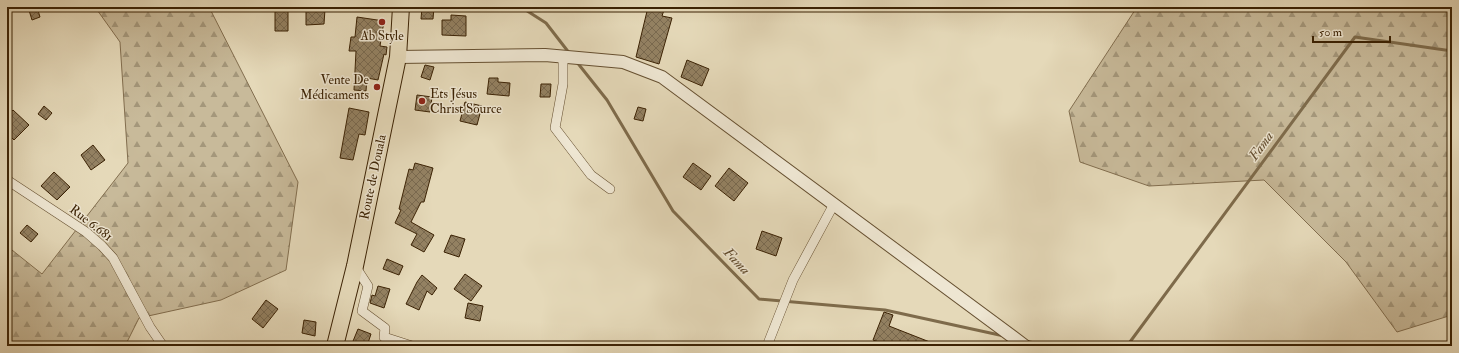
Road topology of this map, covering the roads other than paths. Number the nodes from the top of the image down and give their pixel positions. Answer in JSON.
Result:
{"nodes":[{"id":1,"x":401,"y":7,"type":"edge"},
{"id":2,"x":563,"y":57,"type":"junction"},
{"id":3,"x":398,"y":58,"type":"junction"},
{"id":4,"x":7,"y":180,"type":"edge"},
{"id":5,"x":610,"y":189,"type":"dead end"},
{"id":6,"x":834,"y":204,"type":"junction"},
{"id":7,"x":355,"y":266,"type":"junction"},
{"id":8,"x":1024,"y":345,"type":"edge"},
{"id":9,"x":163,"y":346,"type":"edge"},
{"id":10,"x":335,"y":346,"type":"edge"},
{"id":11,"x":412,"y":346,"type":"edge"},
{"id":12,"x":767,"y":346,"type":"edge"}],
"edges":[{"from":1,"to":3,"type":"highway","name":"Route de Douala"},
{"from":2,"to":3,"type":"street"},
{"from":2,"to":5,"type":"street"},
{"from":2,"to":6,"type":"street"},
{"from":3,"to":7,"type":"highway","name":"Route de Douala"},
{"from":4,"to":9,"type":"street","name":"Rue 6.681"},
{"from":6,"to":8,"type":"street"},
{"from":6,"to":12,"type":"street"},
{"from":7,"to":10,"type":"highway","name":"Route de Douala"},
{"from":7,"to":11,"type":"street"}]}
